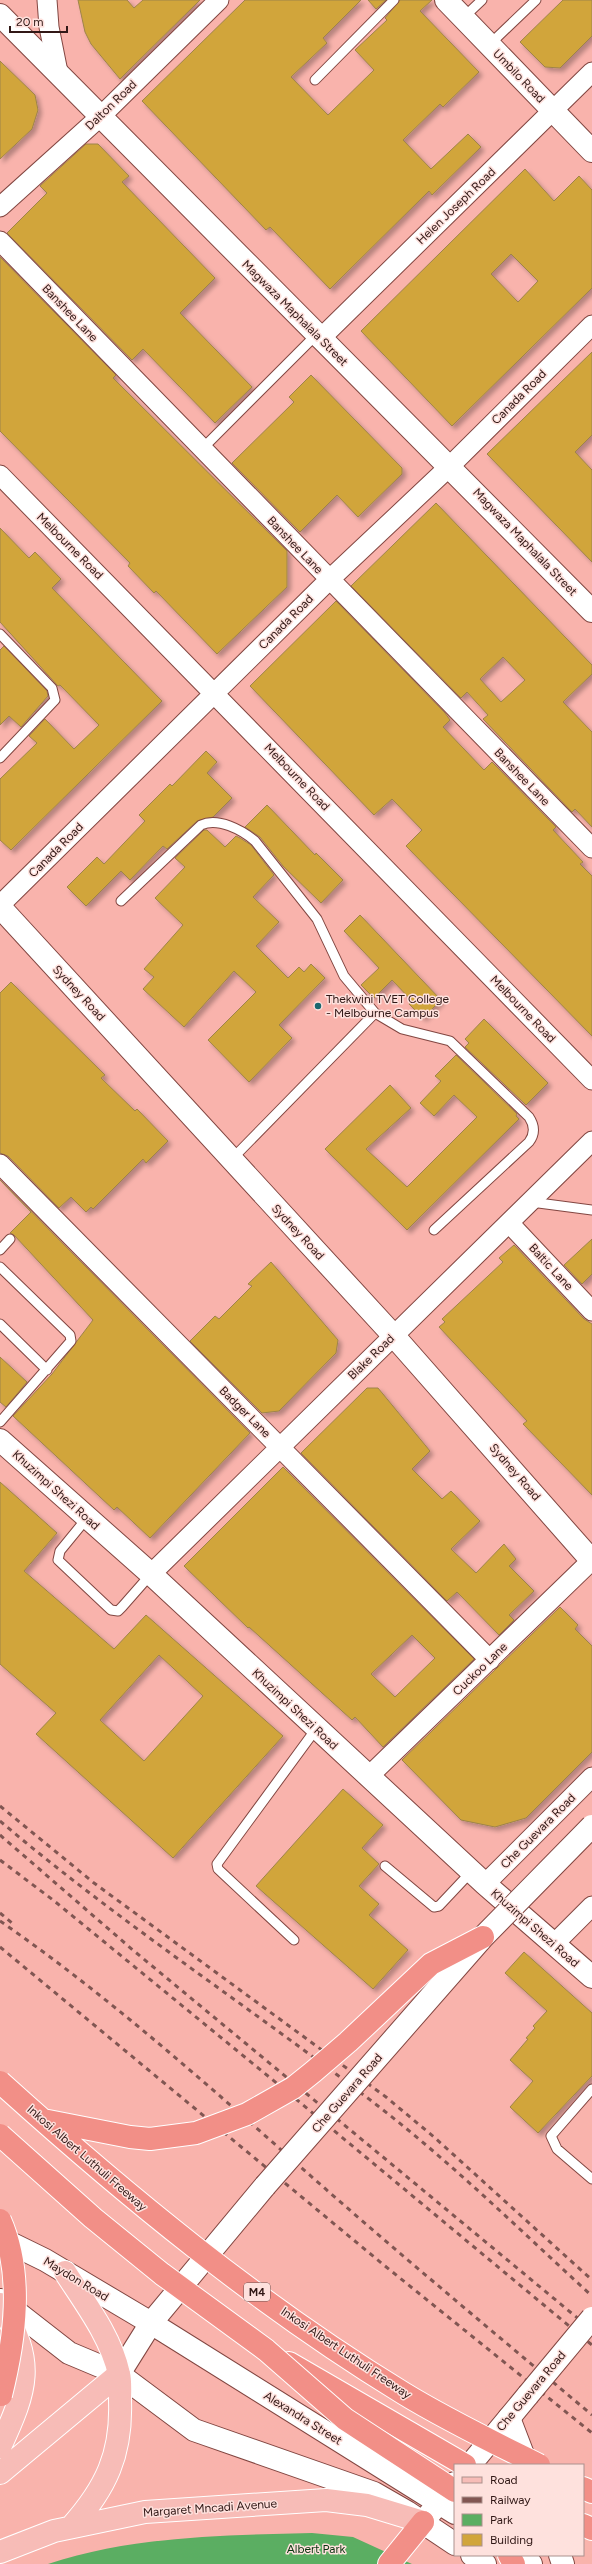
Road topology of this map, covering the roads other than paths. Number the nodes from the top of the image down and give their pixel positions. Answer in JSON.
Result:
{"nodes":[{"id":1,"x":47,"y":0,"type":"edge"},
{"id":2,"x":219,"y":0,"type":"edge"},
{"id":3,"x":394,"y":0,"type":"edge"},
{"id":4,"x":446,"y":0,"type":"edge"},
{"id":5,"x":482,"y":0,"type":"edge"},
{"id":6,"x":536,"y":0,"type":"edge"},
{"id":7,"x":0,"y":15,"type":"edge"},
{"id":8,"x":463,"y":18,"type":"junction"},
{"id":9,"x":489,"y":45,"type":"junction"},
{"id":10,"x":58,"y":72,"type":"junction"},
{"id":11,"x":592,"y":72,"type":"edge"},
{"id":12,"x":315,"y":80,"type":"dead end"},
{"id":13,"x":553,"y":111,"type":"junction"},
{"id":14,"x":101,"y":116,"type":"junction"},
{"id":15,"x":592,"y":151,"type":"edge"},
{"id":16,"x":0,"y":207,"type":"edge"},
{"id":17,"x":0,"y":241,"type":"edge"},
{"id":18,"x":592,"y":325,"type":"edge"},
{"id":19,"x":318,"y":337,"type":"junction"},
{"id":20,"x":202,"y":449,"type":"junction"},
{"id":21,"x":450,"y":466,"type":"junction"},
{"id":22,"x":0,"y":475,"type":"edge"},
{"id":23,"x":329,"y":580,"type":"junction"},
{"id":24,"x":592,"y":611,"type":"edge"},
{"id":25,"x":0,"y":636,"type":"edge"},
{"id":26,"x":215,"y":693,"type":"junction"},
{"id":27,"x":0,"y":758,"type":"edge"},
{"id":28,"x":592,"y":848,"type":"edge"},
{"id":29,"x":121,"y":901,"type":"dead end"},
{"id":30,"x":0,"y":906,"type":"edge"},
{"id":31,"x":375,"y":1013,"type":"junction"},
{"id":32,"x":592,"y":1080,"type":"edge"},
{"id":33,"x":592,"y":1141,"type":"edge"},
{"id":34,"x":232,"y":1160,"type":"junction"},
{"id":35,"x":0,"y":1164,"type":"edge"},
{"id":36,"x":532,"y":1202,"type":"junction"},
{"id":37,"x":592,"y":1210,"type":"edge"},
{"id":38,"x":510,"y":1224,"type":"junction"},
{"id":39,"x":434,"y":1230,"type":"dead end"},
{"id":40,"x":10,"y":1239,"type":"dead end"},
{"id":41,"x":0,"y":1250,"type":"edge"},
{"id":42,"x":0,"y":1268,"type":"edge"},
{"id":43,"x":592,"y":1311,"type":"edge"},
{"id":44,"x":0,"y":1324,"type":"edge"},
{"id":45,"x":393,"y":1335,"type":"junction"},
{"id":46,"x":47,"y":1370,"type":"junction"},
{"id":47,"x":0,"y":1422,"type":"edge"},
{"id":48,"x":0,"y":1440,"type":"edge"},
{"id":49,"x":279,"y":1446,"type":"junction"},
{"id":50,"x":87,"y":1518,"type":"junction"},
{"id":51,"x":592,"y":1561,"type":"edge"},
{"id":52,"x":151,"y":1574,"type":"junction"},
{"id":53,"x":490,"y":1660,"type":"junction"},
{"id":54,"x":316,"y":1729,"type":"junction"},
{"id":55,"x":368,"y":1777,"type":"junction"},
{"id":56,"x":592,"y":1777,"type":"edge"},
{"id":57,"x":592,"y":1826,"type":"edge"},
{"id":58,"x":385,"y":1866,"type":"dead end"},
{"id":59,"x":478,"y":1878,"type":"junction"},
{"id":60,"x":592,"y":1906,"type":"edge"},
{"id":61,"x":483,"y":1937,"type":"junction"},
{"id":62,"x":294,"y":1940,"type":"dead end"},
{"id":63,"x":554,"y":1944,"type":"junction"},
{"id":64,"x":592,"y":1977,"type":"edge"},
{"id":65,"x":0,"y":2082,"type":"edge"},
{"id":66,"x":592,"y":2089,"type":"edge"},
{"id":67,"x":42,"y":2120,"type":"junction"},
{"id":68,"x":0,"y":2135,"type":"edge"},
{"id":69,"x":592,"y":2179,"type":"edge"},
{"id":70,"x":0,"y":2220,"type":"edge"},
{"id":71,"x":0,"y":2238,"type":"edge"},
{"id":72,"x":65,"y":2272,"type":"junction"},
{"id":73,"x":0,"y":2299,"type":"edge"},
{"id":74,"x":0,"y":2304,"type":"edge"},
{"id":75,"x":592,"y":2318,"type":"edge"},
{"id":76,"x":151,"y":2323,"type":"junction"},
{"id":77,"x":266,"y":2350,"type":"junction"},
{"id":78,"x":119,"y":2374,"type":"junction"},
{"id":79,"x":0,"y":2396,"type":"edge"},
{"id":80,"x":509,"y":2418,"type":"junction"},
{"id":81,"x":0,"y":2448,"type":"edge"},
{"id":82,"x":463,"y":2464,"type":"edge"},
{"id":83,"x":471,"y":2464,"type":"edge"},
{"id":84,"x":527,"y":2464,"type":"edge"},
{"id":85,"x":537,"y":2464,"type":"edge"},
{"id":86,"x":0,"y":2473,"type":"edge"},
{"id":87,"x":454,"y":2487,"type":"edge"},
{"id":88,"x":450,"y":2502,"type":"edge"},
{"id":89,"x":423,"y":2522,"type":"junction"},
{"id":90,"x":71,"y":2527,"type":"junction"},
{"id":91,"x":454,"y":2543,"type":"edge"},
{"id":92,"x":0,"y":2552,"type":"edge"},
{"id":93,"x":474,"y":2556,"type":"edge"},
{"id":94,"x":519,"y":2556,"type":"edge"},
{"id":95,"x":389,"y":2564,"type":"edge"},
{"id":96,"x":486,"y":2564,"type":"edge"},
{"id":97,"x":531,"y":2564,"type":"edge"}],
"edges":[{"from":1,"to":10,"type":"street"},
{"from":2,"to":14,"type":"street","name":"Dalton Road"},
{"from":3,"to":12,"type":"lane"},
{"from":4,"to":8,"type":"main road","name":"Umbilo Road"},
{"from":5,"to":8,"type":"lane"},
{"from":6,"to":9,"type":"lane"},
{"from":7,"to":10,"type":"main road","name":"Magwaza Maphalala Street"},
{"from":8,"to":9,"type":"main road","name":"Umbilo Road"},
{"from":9,"to":13,"type":"main road","name":"Umbilo Road"},
{"from":10,"to":14,"type":"main road","name":"Magwaza Maphalala Street"},
{"from":11,"to":13,"type":"street","name":"Helen Joseph Road"},
{"from":13,"to":15,"type":"main road","name":"Umbilo Road"},
{"from":13,"to":19,"type":"street","name":"Helen Joseph Road"},
{"from":14,"to":16,"type":"street","name":"Dalton Road"},
{"from":14,"to":19,"type":"main road","name":"Magwaza Maphalala Street"},
{"from":17,"to":20,"type":"street","name":"Banshee Lane"},
{"from":18,"to":21,"type":"street","name":"Canada Road"},
{"from":19,"to":20,"type":"lane"},
{"from":19,"to":21,"type":"main road","name":"Magwaza Maphalala Street"},
{"from":20,"to":23,"type":"street","name":"Banshee Lane"},
{"from":21,"to":23,"type":"street","name":"Canada Road"},
{"from":21,"to":24,"type":"main road","name":"Magwaza Maphalala Street"},
{"from":22,"to":26,"type":"street","name":"Melbourne Road"},
{"from":23,"to":26,"type":"street","name":"Canada Road"},
{"from":23,"to":28,"type":"street","name":"Banshee Lane"},
{"from":25,"to":27,"type":"lane"},
{"from":26,"to":30,"type":"street","name":"Canada Road"},
{"from":26,"to":32,"type":"street","name":"Melbourne Road"},
{"from":29,"to":31,"type":"lane"},
{"from":30,"to":34,"type":"main road","name":"Sydney Road"},
{"from":31,"to":34,"type":"lane"},
{"from":31,"to":39,"type":"lane"},
{"from":33,"to":36,"type":"street","name":"Blake Road"},
{"from":34,"to":45,"type":"main road","name":"Sydney Road"},
{"from":35,"to":49,"type":"street","name":"Badger Lane"},
{"from":36,"to":37,"type":"lane"},
{"from":36,"to":38,"type":"street","name":"Blake Road"},
{"from":38,"to":43,"type":"street","name":"Baltic Lane"},
{"from":38,"to":45,"type":"street","name":"Blake Road"},
{"from":40,"to":41,"type":"lane"},
{"from":42,"to":46,"type":"lane"},
{"from":44,"to":46,"type":"lane"},
{"from":45,"to":49,"type":"street","name":"Blake Road"},
{"from":45,"to":51,"type":"main road","name":"Sydney Road"},
{"from":46,"to":47,"type":"lane"},
{"from":48,"to":50,"type":"main road","name":"Khuzimpi Shezi Road"},
{"from":49,"to":52,"type":"street","name":"Blake Road"},
{"from":49,"to":53,"type":"street","name":"Badger Lane"},
{"from":50,"to":52,"type":"main road","name":"Khuzimpi Shezi Road"},
{"from":50,"to":52,"type":"lane"},
{"from":51,"to":53,"type":"street","name":"Cuckoo Lane"},
{"from":52,"to":54,"type":"main road","name":"Khuzimpi Shezi Road"},
{"from":53,"to":55,"type":"street","name":"Cuckoo Lane"},
{"from":54,"to":55,"type":"main road","name":"Khuzimpi Shezi Road"},
{"from":54,"to":62,"type":"lane"},
{"from":55,"to":59,"type":"main road","name":"Khuzimpi Shezi Road"},
{"from":56,"to":59,"type":"street","name":"Che Guevara Road"},
{"from":57,"to":61,"type":"main road","name":"Che Guevara Road","bridge":true},
{"from":58,"to":59,"type":"lane"},
{"from":59,"to":63,"type":"main road","name":"Khuzimpi Shezi Road"},
{"from":60,"to":63,"type":"street"},
{"from":61,"to":67,"type":"highway","bridge":true},
{"from":61,"to":76,"type":"main road","name":"Che Guevara Road","bridge":true},
{"from":63,"to":64,"type":"main road","name":"Khuzimpi Shezi Road"},
{"from":65,"to":67,"type":"highway","name":"Inkosi Albert Luthuli Freeway","number":"M4","bridge":true},
{"from":66,"to":69,"type":"lane"},
{"from":67,"to":85,"type":"highway","name":"Inkosi Albert Luthuli Freeway","number":"M4","bridge":true},
{"from":68,"to":77,"type":"highway","bridge":true},
{"from":70,"to":79,"type":"highway","bridge":true},
{"from":71,"to":72,"type":"main road","name":"Maydon Road"},
{"from":72,"to":76,"type":"main road","name":"Maydon Road"},
{"from":72,"to":78,"type":"main road"},
{"from":73,"to":78,"type":"main road"},
{"from":74,"to":81,"type":"main road"},
{"from":75,"to":80,"type":"main road","name":"Che Guevara Road","bridge":true},
{"from":76,"to":78,"type":"main road","name":"Che Guevara Road"},
{"from":76,"to":88,"type":"main road","name":"Alexandra Street"},
{"from":77,"to":82,"type":"highway","bridge":true},
{"from":77,"to":88,"type":"highway","bridge":true},
{"from":78,"to":86,"type":"main road"},
{"from":78,"to":89,"type":"main road"},
{"from":78,"to":90,"type":"main road"},
{"from":80,"to":83,"type":"main road","name":"Che Guevara Road"},
{"from":80,"to":84,"type":"main road"},
{"from":87,"to":88,"type":"main road"},
{"from":88,"to":89,"type":"main road"},
{"from":89,"to":90,"type":"main road","name":"Margaret Mncadi Avenue"},
{"from":89,"to":91,"type":"main road"},
{"from":89,"to":95,"type":"highway"},
{"from":90,"to":92,"type":"main road","name":"Margaret Mncadi Avenue"},
{"from":93,"to":96,"type":"main road"},
{"from":94,"to":97,"type":"main road"}]}
